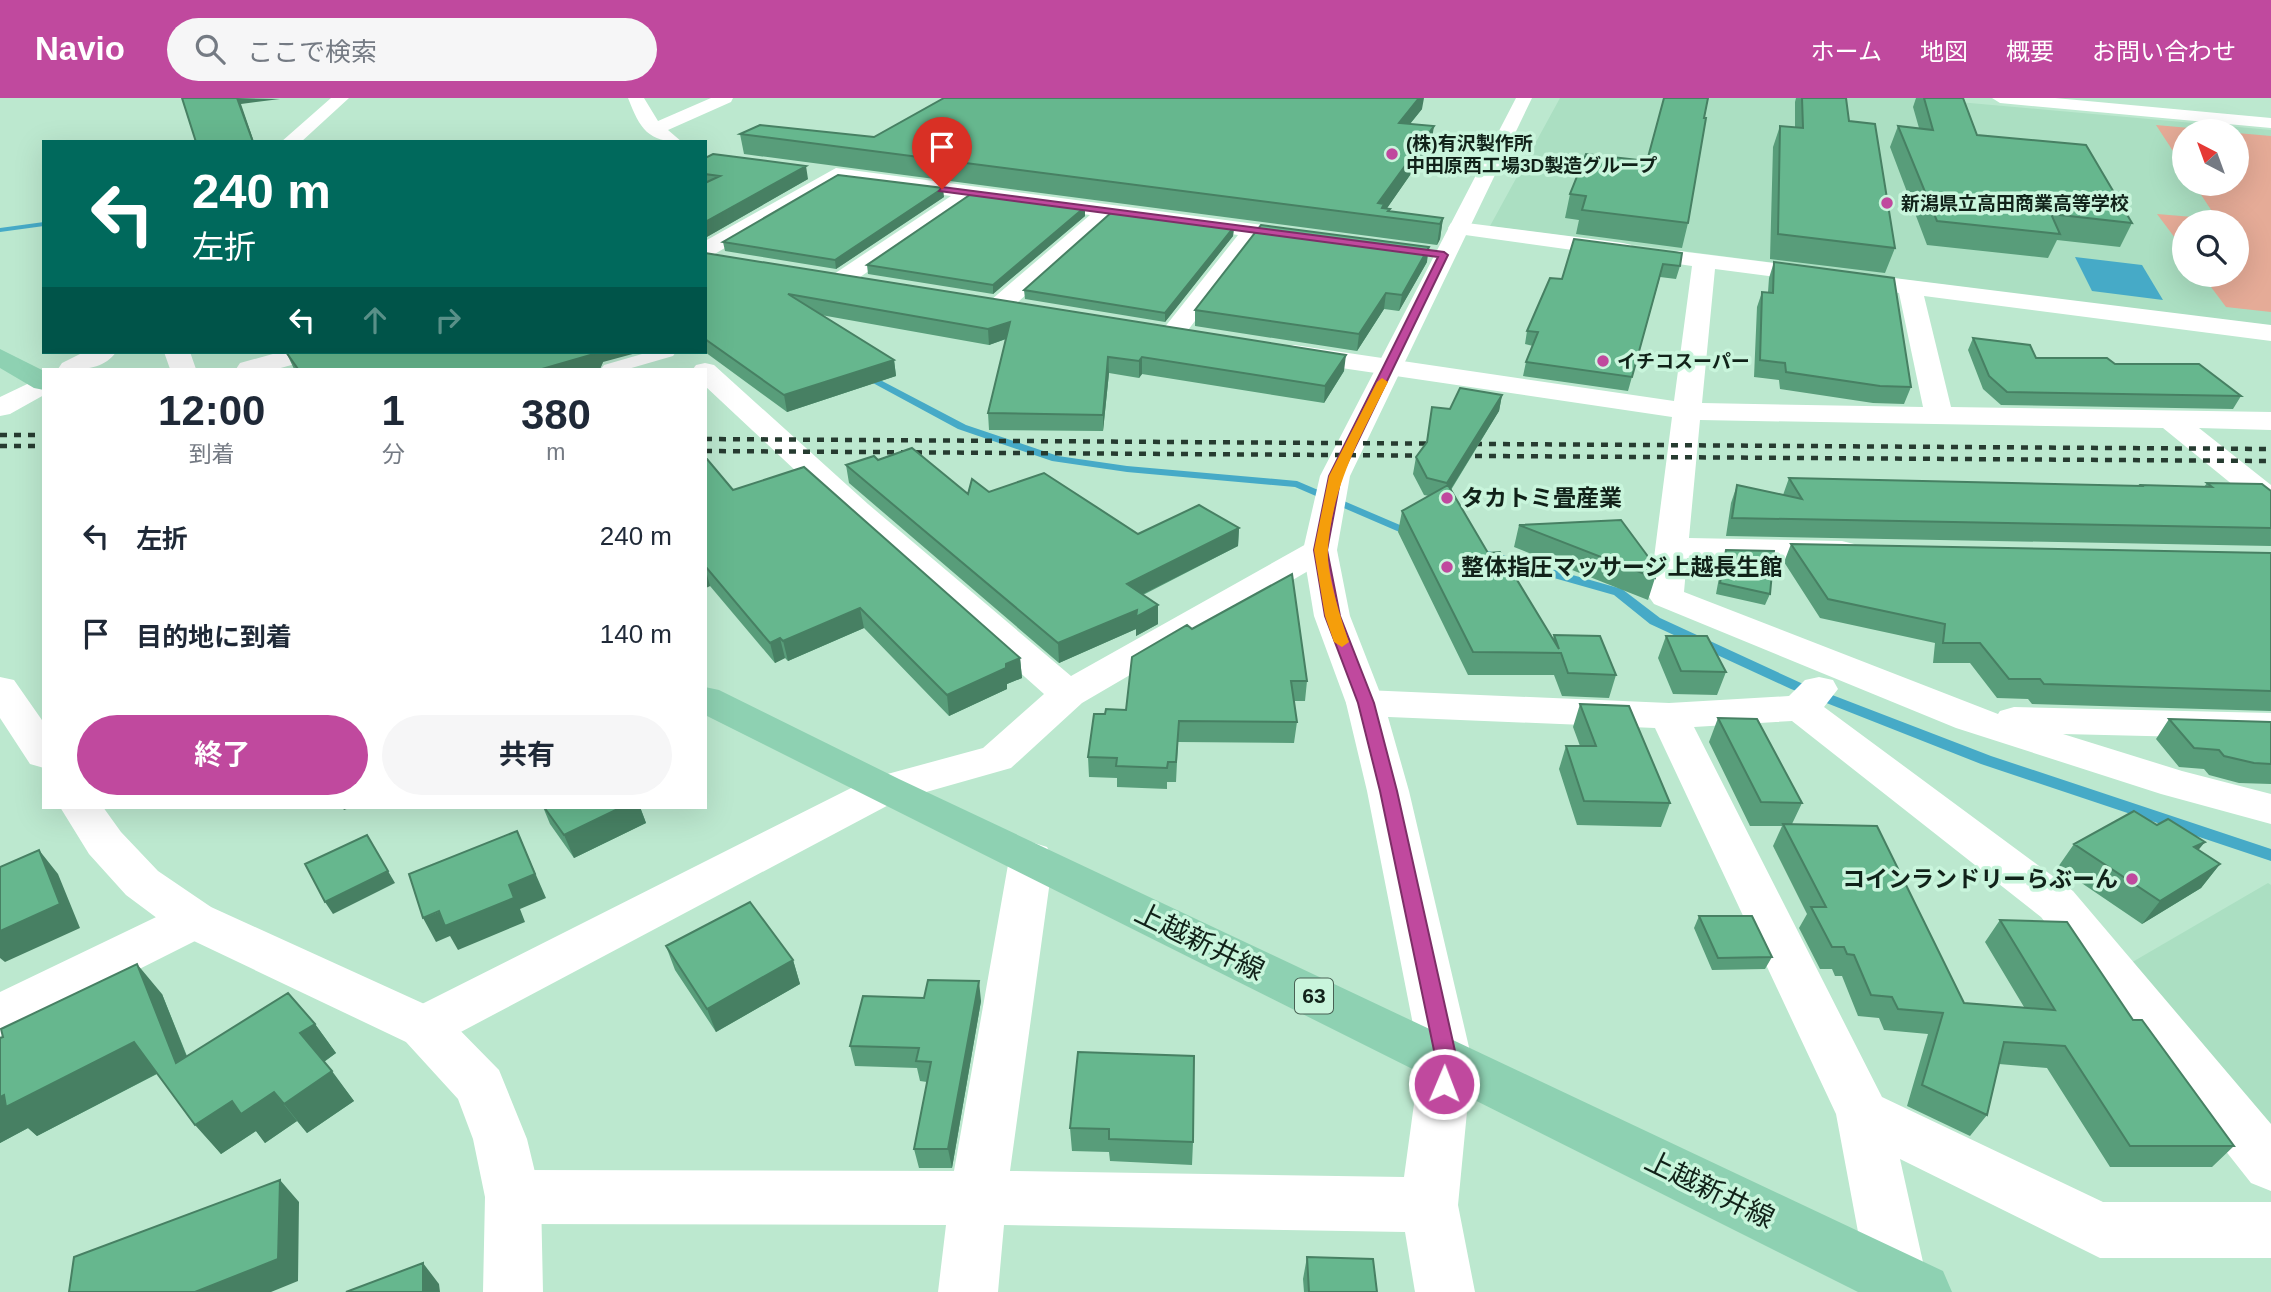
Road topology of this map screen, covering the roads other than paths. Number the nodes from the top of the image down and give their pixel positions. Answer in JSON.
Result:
{"nodes":[{"id":1,"x":341,"y":98,"type":"edge"},
{"id":2,"x":636,"y":98,"type":"edge"},
{"id":3,"x":725,"y":98,"type":"edge"},
{"id":4,"x":1524,"y":98,"type":"edge"},
{"id":5,"x":2000,"y":98,"type":"edge"},
{"id":6,"x":2123,"y":104,"type":"edge"},
{"id":7,"x":2271,"y":123,"type":"edge"},
{"id":8,"x":653,"y":130,"type":"junction"},
{"id":9,"x":292,"y":140,"type":"edge"},
{"id":10,"x":670,"y":140,"type":"edge"},
{"id":11,"x":809,"y":171,"type":"edge"},
{"id":12,"x":836,"y":174,"type":"junction"},
{"id":13,"x":968,"y":193,"type":"junction"},
{"id":14,"x":1107,"y":211,"type":"junction"},
{"id":15,"x":1252,"y":231,"type":"junction"},
{"id":16,"x":1334,"y":241,"type":"edge"},
{"id":17,"x":1440,"y":245,"type":"junction"},
{"id":18,"x":707,"y":250,"type":"edge"},
{"id":19,"x":707,"y":256,"type":"edge"},
{"id":20,"x":1704,"y":261,"type":"junction"},
{"id":21,"x":730,"y":262,"type":"edge"},
{"id":22,"x":817,"y":276,"type":"edge"},
{"id":23,"x":842,"y":279,"type":"junction"},
{"id":24,"x":1909,"y":285,"type":"junction"},
{"id":25,"x":882,"y":286,"type":"edge"},
{"id":26,"x":974,"y":301,"type":"edge"},
{"id":27,"x":1000,"y":305,"type":"junction"},
{"id":28,"x":1027,"y":309,"type":"edge"},
{"id":29,"x":1146,"y":328,"type":"edge"},
{"id":30,"x":1173,"y":333,"type":"junction"},
{"id":31,"x":2271,"y":333,"type":"edge"},
{"id":32,"x":1200,"y":337,"type":"edge"},
{"id":33,"x":1268,"y":348,"type":"edge"},
{"id":34,"x":99,"y":354,"type":"edge"},
{"id":35,"x":301,"y":354,"type":"edge"},
{"id":36,"x":660,"y":354,"type":"edge"},
{"id":37,"x":685,"y":354,"type":"edge"},
{"id":38,"x":0,"y":357,"type":"edge"},
{"id":39,"x":73,"y":368,"type":"edge"},
{"id":40,"x":252,"y":368,"type":"edge"},
{"id":41,"x":613,"y":368,"type":"edge"},
{"id":42,"x":702,"y":368,"type":"edge"},
{"id":43,"x":1389,"y":368,"type":"junction"},
{"id":44,"x":707,"y":373,"type":"edge"},
{"id":45,"x":42,"y":382,"type":"edge"},
{"id":46,"x":42,"y":384,"type":"edge"},
{"id":47,"x":0,"y":408,"type":"edge"},
{"id":48,"x":1686,"y":411,"type":"junction"},
{"id":49,"x":1939,"y":415,"type":"junction"},
{"id":50,"x":2171,"y":419,"type":"junction"},
{"id":51,"x":2271,"y":421,"type":"edge"},
{"id":52,"x":2271,"y":500,"type":"edge"},
{"id":53,"x":1671,"y":548,"type":"junction"},
{"id":54,"x":1320,"y":550,"type":"junction"},
{"id":55,"x":1867,"y":551,"type":"edge"},
{"id":56,"x":0,"y":689,"type":"edge"},
{"id":57,"x":1818,"y":690,"type":"junction"},
{"id":58,"x":1068,"y":694,"type":"junction"},
{"id":59,"x":707,"y":700,"type":"edge"},
{"id":60,"x":1366,"y":703,"type":"junction"},
{"id":61,"x":1670,"y":716,"type":"junction"},
{"id":62,"x":1969,"y":719,"type":"junction"},
{"id":63,"x":2271,"y":726,"type":"edge"},
{"id":64,"x":42,"y":751,"type":"edge"},
{"id":65,"x":884,"y":789,"type":"junction"},
{"id":66,"x":82,"y":809,"type":"edge"},
{"id":67,"x":2271,"y":810,"type":"edge"},
{"id":68,"x":1031,"y":859,"type":"junction"},
{"id":69,"x":194,"y":920,"type":"junction"},
{"id":70,"x":0,"y":1015,"type":"edge"},
{"id":71,"x":424,"y":1027,"type":"junction"},
{"id":72,"x":1446,"y":1060,"type":"junction"},
{"id":73,"x":1863,"y":1114,"type":"junction"},
{"id":74,"x":2271,"y":1165,"type":"edge"},
{"id":75,"x":513,"y":1196,"type":"junction"},
{"id":76,"x":978,"y":1198,"type":"junction"},
{"id":77,"x":1429,"y":1205,"type":"junction"},
{"id":78,"x":2271,"y":1230,"type":"edge"},
{"id":79,"x":1909,"y":1286,"type":"edge"},
{"id":80,"x":513,"y":1292,"type":"edge"},
{"id":81,"x":968,"y":1292,"type":"edge"},
{"id":82,"x":1445,"y":1292,"type":"edge"}],
"edges":[{"from":1,"to":9,"type":"street"},
{"from":2,"to":8,"type":"street"},
{"from":3,"to":8,"type":"street"},
{"from":4,"to":17,"type":"street"},
{"from":5,"to":6,"type":"street"},
{"from":6,"to":7,"type":"street"},
{"from":8,"to":10,"type":"street"},
{"from":11,"to":12,"type":"street"},
{"from":12,"to":13,"type":"street"},
{"from":12,"to":18,"type":"street"},
{"from":13,"to":14,"type":"street"},
{"from":13,"to":23,"type":"street"},
{"from":14,"to":15,"type":"street"},
{"from":14,"to":27,"type":"street"},
{"from":15,"to":16,"type":"street"},
{"from":15,"to":30,"type":"street"},
{"from":17,"to":20,"type":"street"},
{"from":17,"to":43,"type":"street"},
{"from":19,"to":21,"type":"street"},
{"from":20,"to":24,"type":"street"},
{"from":20,"to":48,"type":"street"},
{"from":22,"to":23,"type":"street"},
{"from":23,"to":25,"type":"street"},
{"from":24,"to":31,"type":"street"},
{"from":24,"to":49,"type":"street"},
{"from":26,"to":27,"type":"street"},
{"from":27,"to":28,"type":"street"},
{"from":29,"to":30,"type":"street"},
{"from":30,"to":32,"type":"street"},
{"from":33,"to":43,"type":"street"},
{"from":34,"to":39,"type":"street"},
{"from":35,"to":40,"type":"street"},
{"from":36,"to":41,"type":"lane"},
{"from":37,"to":42,"type":"street"},
{"from":38,"to":45,"type":"main road"},
{"from":43,"to":48,"type":"street"},
{"from":43,"to":54,"type":"street"},
{"from":44,"to":58,"type":"street"},
{"from":46,"to":47,"type":"street"},
{"from":48,"to":49,"type":"street"},
{"from":48,"to":53,"type":"street"},
{"from":49,"to":50,"type":"street"},
{"from":50,"to":51,"type":"street"},
{"from":50,"to":52,"type":"street"},
{"from":53,"to":55,"type":"street"},
{"from":53,"to":57,"type":"street"},
{"from":54,"to":58,"type":"street"},
{"from":54,"to":60,"type":"street"},
{"from":56,"to":64,"type":"street"},
{"from":57,"to":61,"type":"street"},
{"from":57,"to":62,"type":"street"},
{"from":57,"to":74,"type":"street"},
{"from":58,"to":65,"type":"street"},
{"from":59,"to":65,"type":"main road","name":"上越新井線","number":"63"},
{"from":60,"to":61,"type":"street"},
{"from":60,"to":72,"type":"street"},
{"from":61,"to":73,"type":"street"},
{"from":62,"to":63,"type":"street"},
{"from":62,"to":67,"type":"street"},
{"from":65,"to":68,"type":"main road","name":"上越新井線","number":"63"},
{"from":65,"to":71,"type":"street"},
{"from":66,"to":69,"type":"street"},
{"from":68,"to":72,"type":"main road","name":"上越新井線","number":"63"},
{"from":68,"to":76,"type":"street"},
{"from":69,"to":70,"type":"street"},
{"from":69,"to":71,"type":"street"},
{"from":71,"to":75,"type":"street"},
{"from":72,"to":77,"type":"street"},
{"from":72,"to":79,"type":"main road","name":"上越新井線","number":"63"},
{"from":73,"to":78,"type":"street"},
{"from":73,"to":79,"type":"street"},
{"from":75,"to":76,"type":"street"},
{"from":75,"to":80,"type":"street"},
{"from":76,"to":77,"type":"street"},
{"from":76,"to":81,"type":"street"},
{"from":77,"to":82,"type":"street"}]}
